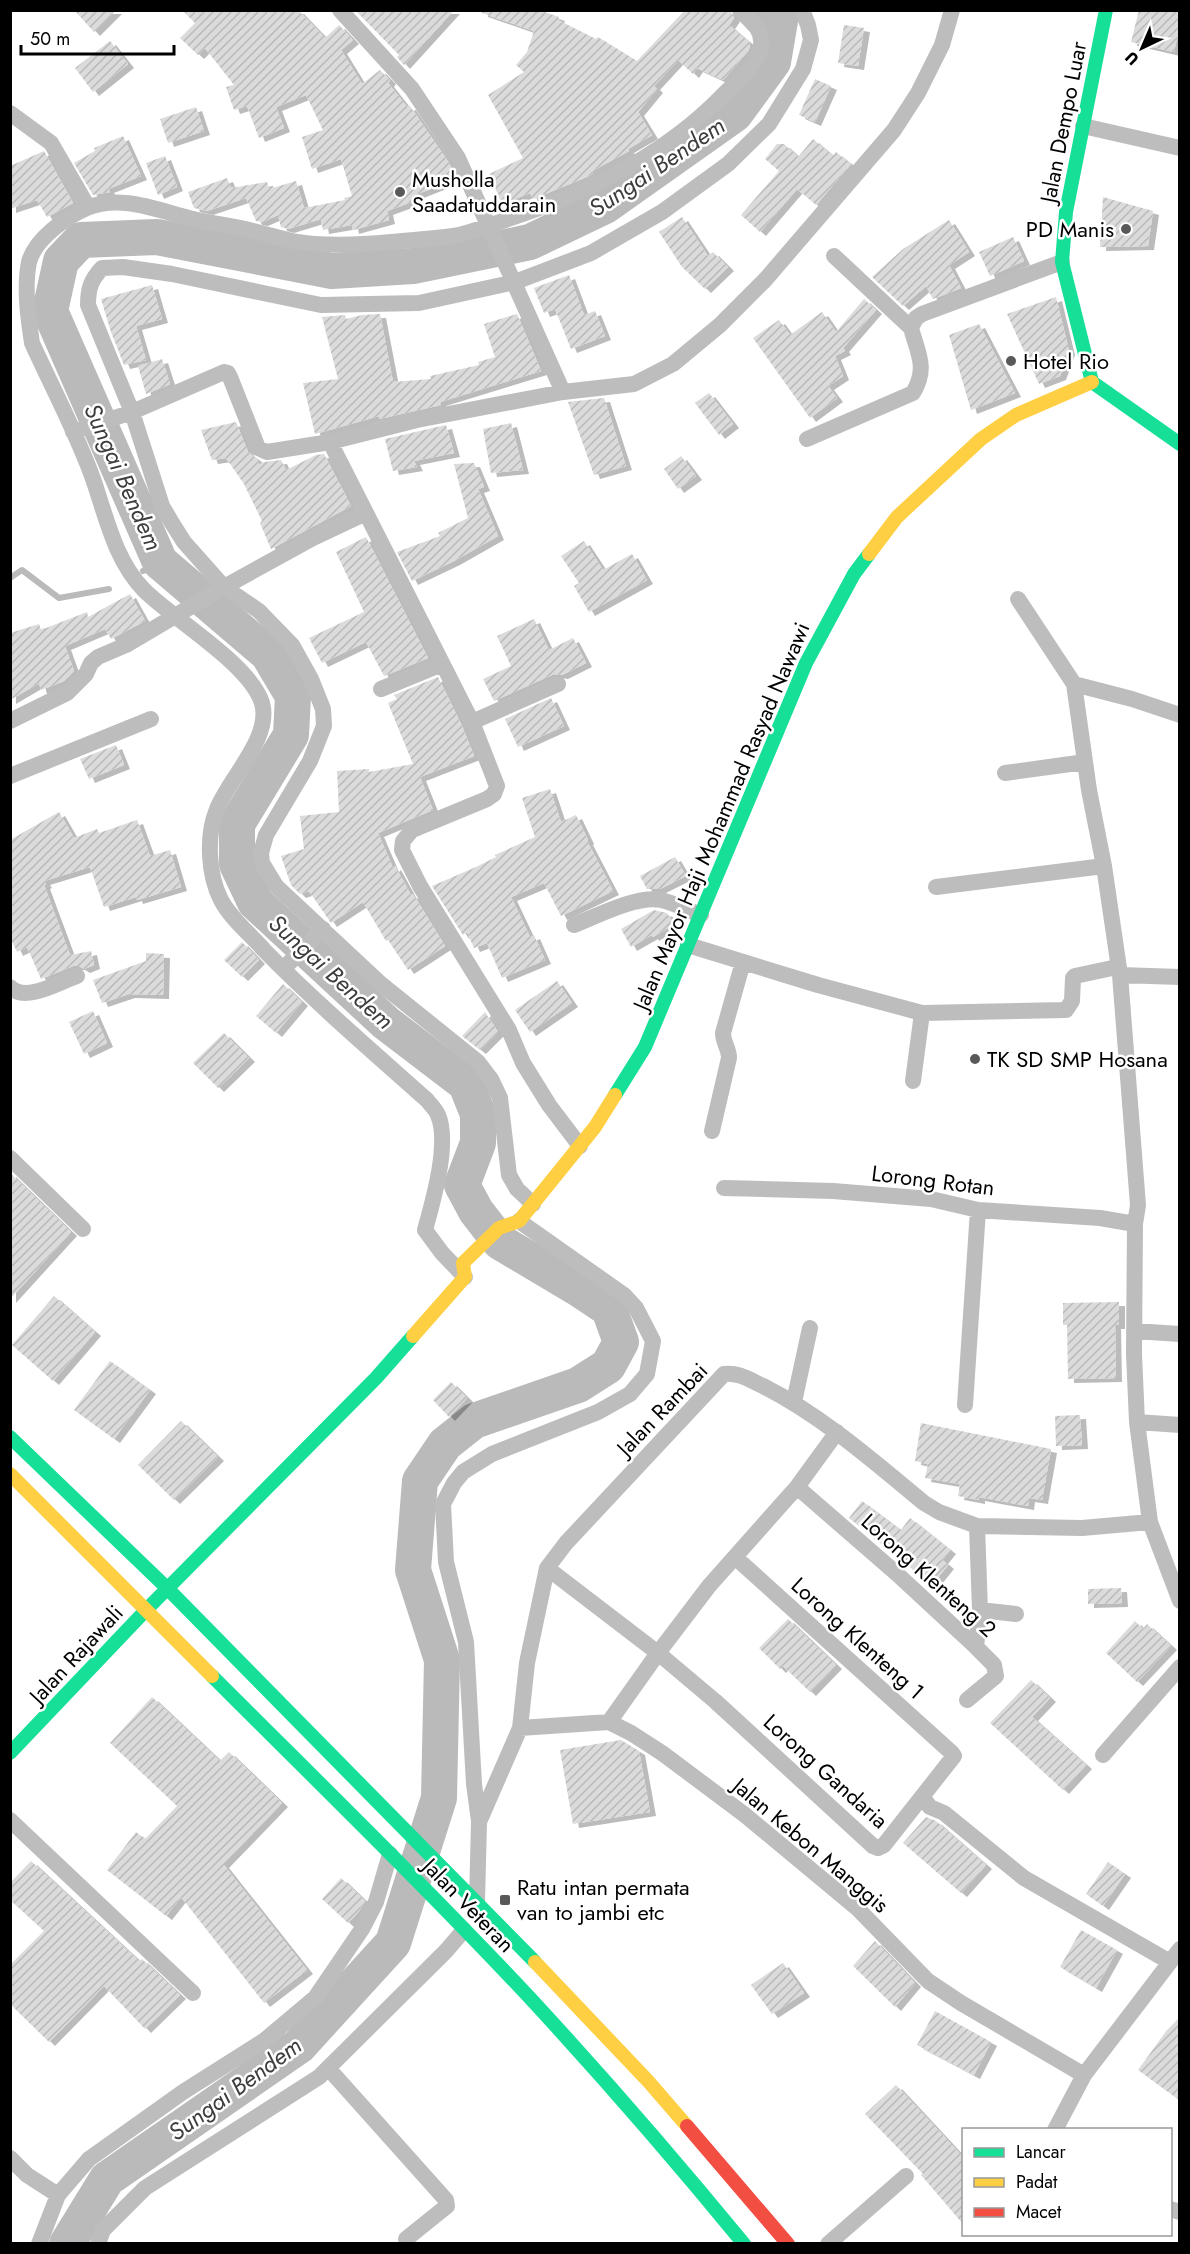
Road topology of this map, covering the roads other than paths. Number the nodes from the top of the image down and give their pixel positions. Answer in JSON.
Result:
{"nodes":[{"id":1,"x":340,"y":10,"type":"edge"},
{"id":2,"x":740,"y":10,"type":"edge"},
{"id":3,"x":802,"y":10,"type":"edge"},
{"id":4,"x":952,"y":10,"type":"edge"},
{"id":5,"x":1106,"y":10,"type":"edge"},
{"id":6,"x":10,"y":113,"type":"edge"},
{"id":7,"x":1083,"y":126,"type":"junction"},
{"id":8,"x":1179,"y":148,"type":"edge"},
{"id":9,"x":88,"y":207,"type":"junction"},
{"id":10,"x":490,"y":231,"type":"junction"},
{"id":11,"x":834,"y":256,"type":"dead end"},
{"id":12,"x":1062,"y":262,"type":"junction"},
{"id":13,"x":511,"y":275,"type":"junction"},
{"id":14,"x":911,"y":328,"type":"junction"},
{"id":15,"x":1092,"y":382,"type":"junction"},
{"id":16,"x":562,"y":392,"type":"junction"},
{"id":17,"x":132,"y":412,"type":"junction"},
{"id":18,"x":79,"y":431,"type":"junction"},
{"id":19,"x":807,"y":439,"type":"dead end"},
{"id":20,"x":330,"y":442,"type":"junction"},
{"id":21,"x":1179,"y":444,"type":"edge"},
{"id":22,"x":366,"y":513,"type":"junction"},
{"id":23,"x":218,"y":592,"type":"junction"},
{"id":24,"x":1018,"y":599,"type":"dead end"},
{"id":25,"x":179,"y":614,"type":"junction"},
{"id":26,"x":442,"y":664,"type":"junction"},
{"id":27,"x":558,"y":684,"type":"dead end"},
{"id":28,"x":1074,"y":684,"type":"junction"},
{"id":29,"x":381,"y":689,"type":"dead end"},
{"id":30,"x":1179,"y":716,"type":"edge"},
{"id":31,"x":151,"y":719,"type":"dead end"},
{"id":32,"x":10,"y":721,"type":"edge"},
{"id":33,"x":472,"y":722,"type":"junction"},
{"id":34,"x":1085,"y":762,"type":"junction"},
{"id":35,"x":1005,"y":773,"type":"dead end"},
{"id":36,"x":10,"y":776,"type":"edge"},
{"id":37,"x":1104,"y":866,"type":"junction"},
{"id":38,"x":936,"y":887,"type":"dead end"},
{"id":39,"x":701,"y":915,"type":"junction"},
{"id":40,"x":574,"y":925,"type":"dead end"},
{"id":41,"x":320,"y":933,"type":"junction"},
{"id":42,"x":688,"y":945,"type":"junction"},
{"id":43,"x":743,"y":962,"type":"junction"},
{"id":44,"x":287,"y":965,"type":"junction"},
{"id":45,"x":1118,"y":971,"type":"junction"},
{"id":46,"x":77,"y":976,"type":"dead end"},
{"id":47,"x":1179,"y":977,"type":"edge"},
{"id":48,"x":10,"y":987,"type":"edge"},
{"id":49,"x":922,"y":1013,"type":"junction"},
{"id":50,"x":914,"y":1082,"type":"dead end"},
{"id":51,"x":712,"y":1131,"type":"dead end"},
{"id":52,"x":580,"y":1146,"type":"junction"},
{"id":53,"x":10,"y":1158,"type":"edge"},
{"id":54,"x":724,"y":1188,"type":"dead end"},
{"id":55,"x":533,"y":1204,"type":"junction"},
{"id":56,"x":978,"y":1210,"type":"junction"},
{"id":57,"x":519,"y":1221,"type":"junction"},
{"id":58,"x":1136,"y":1224,"type":"junction"},
{"id":59,"x":83,"y":1229,"type":"dead end"},
{"id":60,"x":464,"y":1270,"type":"junction"},
{"id":61,"x":810,"y":1329,"type":"dead end"},
{"id":62,"x":1134,"y":1331,"type":"junction"},
{"id":63,"x":1179,"y":1334,"type":"edge"},
{"id":64,"x":794,"y":1402,"type":"junction"},
{"id":65,"x":964,"y":1405,"type":"dead end"},
{"id":66,"x":1137,"y":1422,"type":"junction"},
{"id":67,"x":1179,"y":1425,"type":"edge"},
{"id":68,"x":837,"y":1432,"type":"junction"},
{"id":69,"x":10,"y":1437,"type":"edge"},
{"id":70,"x":10,"y":1474,"type":"edge"},
{"id":71,"x":797,"y":1487,"type":"junction"},
{"id":72,"x":1150,"y":1522,"type":"junction"},
{"id":73,"x":977,"y":1526,"type":"junction"},
{"id":74,"x":736,"y":1558,"type":"junction"},
{"id":75,"x":547,"y":1568,"type":"junction"},
{"id":76,"x":167,"y":1588,"type":"junction"},
{"id":77,"x":1179,"y":1601,"type":"edge"},
{"id":78,"x":147,"y":1610,"type":"junction"},
{"id":79,"x":980,"y":1610,"type":"junction"},
{"id":80,"x":1016,"y":1614,"type":"dead end"},
{"id":81,"x":976,"y":1647,"type":"junction"},
{"id":82,"x":658,"y":1653,"type":"junction"},
{"id":83,"x":1179,"y":1667,"type":"edge"},
{"id":84,"x":967,"y":1700,"type":"dead end"},
{"id":85,"x":609,"y":1722,"type":"junction"},
{"id":86,"x":520,"y":1728,"type":"junction"},
{"id":87,"x":10,"y":1753,"type":"edge"},
{"id":88,"x":1103,"y":1755,"type":"dead end"},
{"id":89,"x":923,"y":1798,"type":"junction"},
{"id":90,"x":10,"y":1820,"type":"edge"},
{"id":91,"x":479,"y":1822,"type":"junction"},
{"id":92,"x":394,"y":1858,"type":"junction"},
{"id":93,"x":477,"y":1902,"type":"junction"},
{"id":94,"x":458,"y":1924,"type":"junction"},
{"id":95,"x":1175,"y":1955,"type":"edge"},
{"id":96,"x":193,"y":1994,"type":"dead end"},
{"id":97,"x":328,"y":2068,"type":"junction"},
{"id":98,"x":1084,"y":2075,"type":"junction"},
{"id":99,"x":1056,"y":2128,"type":"edge"},
{"id":100,"x":10,"y":2158,"type":"edge"},
{"id":101,"x":906,"y":2176,"type":"dead end"},
{"id":102,"x":58,"y":2195,"type":"junction"},
{"id":103,"x":732,"y":2229,"type":"junction"},
{"id":104,"x":406,"y":2239,"type":"dead end"},
{"id":105,"x":39,"y":2244,"type":"edge"},
{"id":106,"x":98,"y":2244,"type":"edge"},
{"id":107,"x":717,"y":2244,"type":"edge"},
{"id":108,"x":744,"y":2244,"type":"edge"},
{"id":109,"x":788,"y":2244,"type":"edge"},
{"id":110,"x":828,"y":2244,"type":"edge"}],
"edges":[{"from":1,"to":10,"type":"street"},
{"from":2,"to":10,"type":"street"},
{"from":3,"to":13,"type":"street"},
{"from":4,"to":16,"type":"street"},
{"from":5,"to":7,"type":"main road","name":"Jalan Dempo Luar"},
{"from":6,"to":9,"type":"street"},
{"from":7,"to":8,"type":"street"},
{"from":7,"to":12,"type":"main road","name":"Jalan Dempo Luar"},
{"from":9,"to":10,"type":"street"},
{"from":9,"to":18,"type":"street"},
{"from":10,"to":13,"type":"street"},
{"from":11,"to":14,"type":"street"},
{"from":12,"to":14,"type":"street"},
{"from":12,"to":15,"type":"main road","name":"Jalan Dempo Luar"},
{"from":13,"to":16,"type":"street"},
{"from":13,"to":17,"type":"street"},
{"from":14,"to":19,"type":"street"},
{"from":15,"to":21,"type":"main road"},
{"from":15,"to":39,"type":"main road","name":"Jalan Mayor Haji Mohammad Rasyad Nawawi"},
{"from":16,"to":20,"type":"street"},
{"from":17,"to":18,"type":"street"},
{"from":17,"to":20,"type":"street"},
{"from":17,"to":23,"type":"street"},
{"from":18,"to":25,"type":"street"},
{"from":20,"to":22,"type":"street"},
{"from":22,"to":23,"type":"street"},
{"from":22,"to":26,"type":"street"},
{"from":23,"to":25,"type":"street"},
{"from":23,"to":41,"type":"street"},
{"from":24,"to":28,"type":"street"},
{"from":25,"to":32,"type":"street"},
{"from":25,"to":44,"type":"street"},
{"from":26,"to":29,"type":"street"},
{"from":26,"to":33,"type":"street"},
{"from":27,"to":33,"type":"street"},
{"from":28,"to":30,"type":"street"},
{"from":28,"to":34,"type":"street"},
{"from":31,"to":36,"type":"street"},
{"from":33,"to":52,"type":"street"},
{"from":34,"to":35,"type":"street"},
{"from":34,"to":37,"type":"street"},
{"from":37,"to":38,"type":"street"},
{"from":37,"to":45,"type":"street"},
{"from":39,"to":40,"type":"street"},
{"from":39,"to":42,"type":"main road","name":"Jalan Mayor Haji Mohammad Rasyad Nawawi"},
{"from":41,"to":44,"type":"street"},
{"from":41,"to":55,"type":"street"},
{"from":42,"to":43,"type":"street"},
{"from":42,"to":52,"type":"main road","name":"Jalan Mayor Haji Mohammad Rasyad Nawawi"},
{"from":43,"to":49,"type":"street"},
{"from":43,"to":51,"type":"street"},
{"from":44,"to":60,"type":"street"},
{"from":45,"to":47,"type":"street"},
{"from":45,"to":49,"type":"street"},
{"from":45,"to":58,"type":"street"},
{"from":46,"to":48,"type":"street"},
{"from":49,"to":50,"type":"street"},
{"from":52,"to":55,"type":"main road","name":"Jalan Mayor Haji Mohammad Rasyad Nawawi"},
{"from":53,"to":59,"type":"street"},
{"from":54,"to":56,"type":"street","name":"Lorong Rotan"},
{"from":55,"to":57,"type":"main road","name":"Jalan Mayor Haji Mohammad Rasyad Nawawi"},
{"from":56,"to":58,"type":"street","name":"Lorong Rotan"},
{"from":56,"to":65,"type":"street"},
{"from":57,"to":60,"type":"main road"},
{"from":57,"to":91,"type":"street"},
{"from":58,"to":62,"type":"street"},
{"from":60,"to":76,"type":"main road"},
{"from":61,"to":64,"type":"street"},
{"from":62,"to":63,"type":"street"},
{"from":62,"to":66,"type":"street"},
{"from":64,"to":68,"type":"street","name":"Jalan Rambai"},
{"from":64,"to":75,"type":"street","name":"Jalan Rambai"},
{"from":66,"to":67,"type":"street"},
{"from":66,"to":72,"type":"street"},
{"from":68,"to":71,"type":"street"},
{"from":68,"to":73,"type":"street","name":"Jalan Rambai"},
{"from":69,"to":76,"type":"main road","name":"Jalan Veteran"},
{"from":70,"to":78,"type":"main road","name":"Jalan Veteran"},
{"from":71,"to":74,"type":"street"},
{"from":71,"to":81,"type":"street","name":"Lorong Klenteng 2"},
{"from":72,"to":73,"type":"street","name":"Jalan Rambai"},
{"from":72,"to":77,"type":"street"},
{"from":73,"to":79,"type":"street"},
{"from":74,"to":82,"type":"street"},
{"from":74,"to":89,"type":"street","name":"Lorong Klenteng 1"},
{"from":75,"to":82,"type":"street","name":"Lorong Gandaria"},
{"from":75,"to":86,"type":"street","name":"Jalan Rambai"},
{"from":76,"to":78,"type":"main road"},
{"from":76,"to":93,"type":"main road","name":"Jalan Veteran"},
{"from":78,"to":87,"type":"main road","name":"Jalan Rajawali"},
{"from":78,"to":92,"type":"main road","name":"Jalan Veteran"},
{"from":79,"to":80,"type":"street"},
{"from":79,"to":81,"type":"street"},
{"from":81,"to":84,"type":"street","name":"Lorong Klenteng 2"},
{"from":82,"to":85,"type":"street"},
{"from":82,"to":89,"type":"street","name":"Lorong Gandaria"},
{"from":83,"to":88,"type":"street"},
{"from":85,"to":86,"type":"street"},
{"from":85,"to":98,"type":"street","name":"Jalan Kebon Manggis"},
{"from":86,"to":91,"type":"street","name":"Jalan Rambai"},
{"from":89,"to":95,"type":"street","name":"Lorong Gandaria"},
{"from":90,"to":96,"type":"street"},
{"from":91,"to":93,"type":"street","name":"Jalan Rambai"},
{"from":92,"to":94,"type":"main road","name":"Jalan Veteran"},
{"from":92,"to":102,"type":"street"},
{"from":93,"to":109,"type":"main road","name":"Jalan Veteran"},
{"from":94,"to":97,"type":"street"},
{"from":94,"to":103,"type":"main road","name":"Jalan Veteran"},
{"from":95,"to":98,"type":"street"},
{"from":97,"to":104,"type":"street"},
{"from":97,"to":106,"type":"street"},
{"from":98,"to":99,"type":"street"},
{"from":100,"to":102,"type":"street"},
{"from":101,"to":110,"type":"street"},
{"from":102,"to":105,"type":"street"},
{"from":103,"to":107,"type":"street"},
{"from":103,"to":108,"type":"main road","name":"Jalan Veteran"}]}
